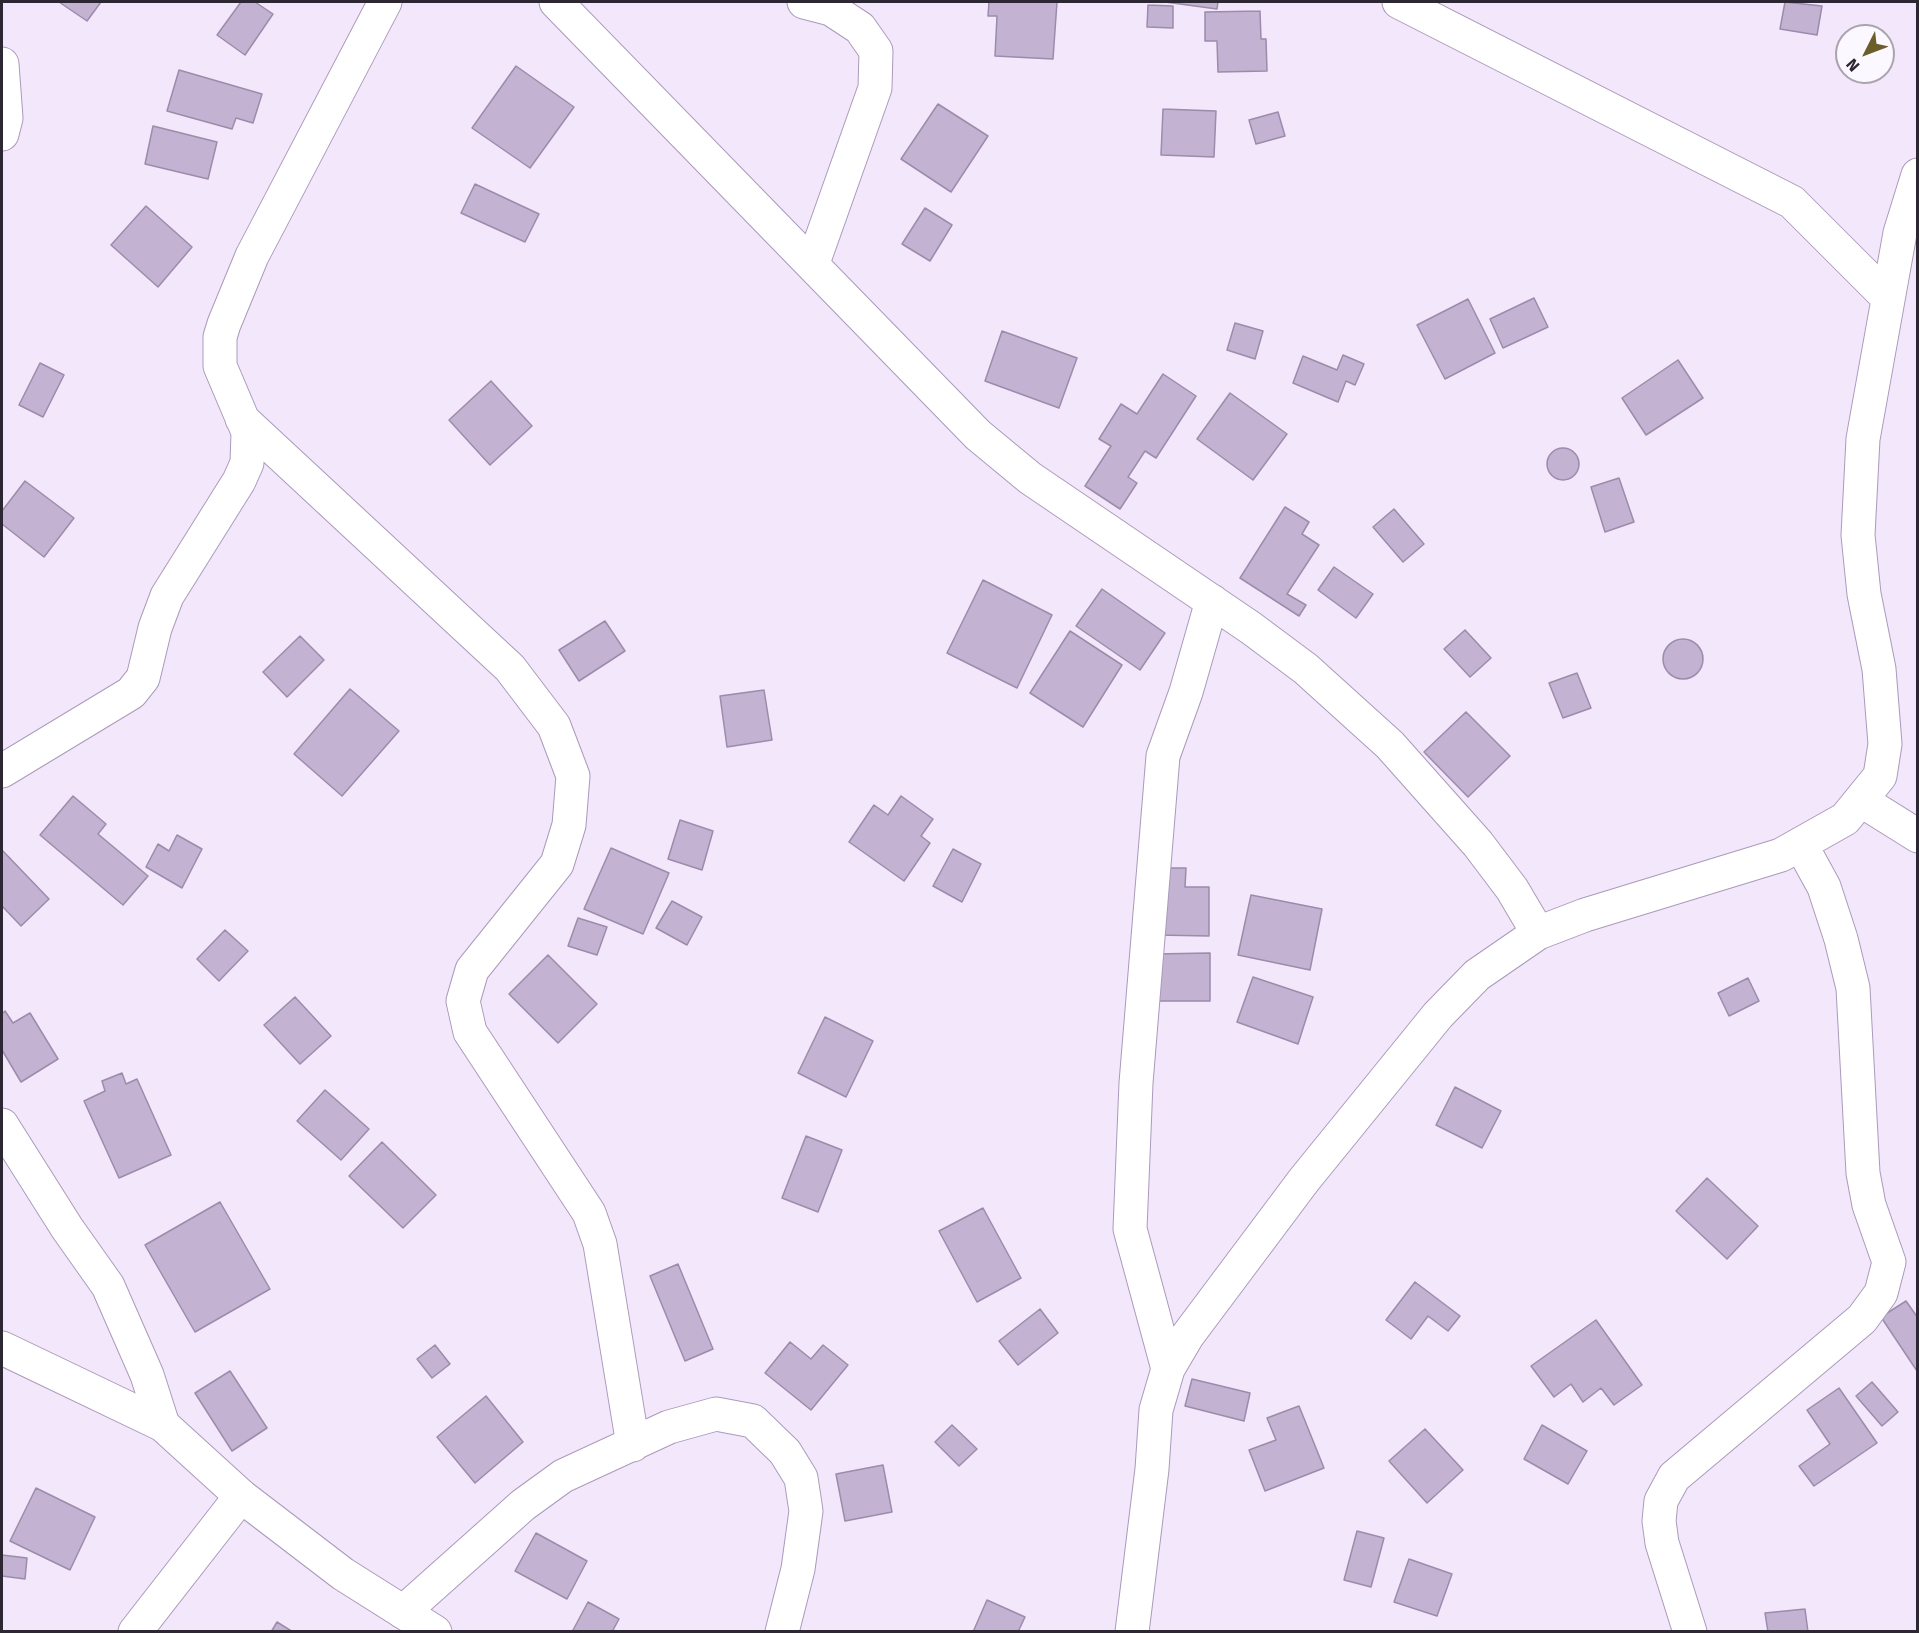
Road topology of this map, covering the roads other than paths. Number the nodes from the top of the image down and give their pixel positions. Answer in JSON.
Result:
{"nodes":[{"id":1,"x":384,"y":2,"type":"edge"},
{"id":2,"x":556,"y":2,"type":"edge"},
{"id":3,"x":804,"y":2,"type":"edge"},
{"id":4,"x":1399,"y":2,"type":"edge"},
{"id":5,"x":2,"y":64,"type":"edge"},
{"id":6,"x":2,"y":134,"type":"edge"},
{"id":7,"x":1917,"y":175,"type":"edge"},
{"id":8,"x":813,"y":263,"type":"junction"},
{"id":9,"x":1888,"y":298,"type":"junction"},
{"id":10,"x":242,"y":419,"type":"junction"},
{"id":11,"x":1212,"y":601,"type":"junction"},
{"id":12,"x":2,"y":771,"type":"edge"},
{"id":13,"x":1862,"y":801,"type":"junction"},
{"id":14,"x":1917,"y":836,"type":"edge"},
{"id":15,"x":1801,"y":845,"type":"junction"},
{"id":16,"x":1538,"y":933,"type":"junction"},
{"id":17,"x":2,"y":1125,"type":"edge"},
{"id":18,"x":2,"y":1348,"type":"edge"},
{"id":19,"x":1168,"y":1368,"type":"junction"},
{"id":20,"x":163,"y":1425,"type":"junction"},
{"id":21,"x":633,"y":1444,"type":"junction"},
{"id":22,"x":242,"y":1496,"type":"junction"},
{"id":23,"x":403,"y":1612,"type":"junction"},
{"id":24,"x":135,"y":1632,"type":"edge"},
{"id":25,"x":435,"y":1632,"type":"edge"},
{"id":26,"x":782,"y":1632,"type":"edge"},
{"id":27,"x":1132,"y":1632,"type":"edge"},
{"id":28,"x":1689,"y":1632,"type":"edge"}],
"edges":[{"from":1,"to":10,"type":"street"},
{"from":2,"to":8,"type":"street"},
{"from":3,"to":8,"type":"street"},
{"from":4,"to":9,"type":"street"},
{"from":5,"to":6,"type":"street"},
{"from":7,"to":9,"type":"street"},
{"from":8,"to":11,"type":"street"},
{"from":9,"to":13,"type":"street"},
{"from":10,"to":12,"type":"street"},
{"from":10,"to":21,"type":"street"},
{"from":11,"to":16,"type":"street"},
{"from":11,"to":19,"type":"street"},
{"from":13,"to":14,"type":"street"},
{"from":13,"to":15,"type":"street"},
{"from":15,"to":16,"type":"street"},
{"from":15,"to":28,"type":"street"},
{"from":16,"to":19,"type":"street"},
{"from":17,"to":20,"type":"street"},
{"from":18,"to":20,"type":"street"},
{"from":19,"to":27,"type":"street"},
{"from":20,"to":22,"type":"street"},
{"from":21,"to":23,"type":"street"},
{"from":21,"to":26,"type":"street"},
{"from":22,"to":23,"type":"street"},
{"from":22,"to":24,"type":"street"},
{"from":23,"to":25,"type":"street"}]}
